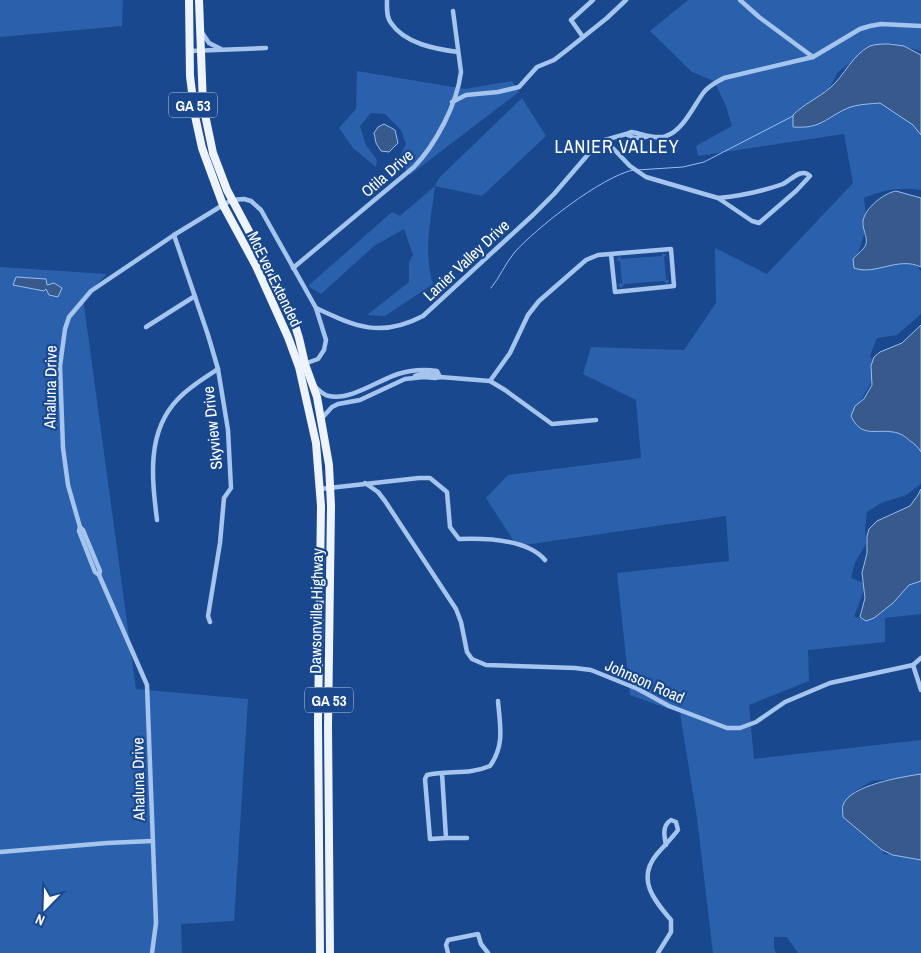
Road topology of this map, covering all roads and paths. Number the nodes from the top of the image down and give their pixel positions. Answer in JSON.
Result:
{"nodes":[{"id":1,"x":189,"y":0,"type":"edge"},
{"id":2,"x":199,"y":0,"type":"edge"},
{"id":3,"x":387,"y":0,"type":"edge"},
{"id":4,"x":593,"y":0,"type":"edge"},
{"id":5,"x":626,"y":0,"type":"edge"},
{"id":6,"x":740,"y":0,"type":"edge"},
{"id":7,"x":453,"y":11,"type":"dead end"},
{"id":8,"x":921,"y":26,"type":"edge"},
{"id":9,"x":199,"y":27,"type":"junction"},
{"id":10,"x":583,"y":37,"type":"junction"},
{"id":11,"x":266,"y":48,"type":"dead end"},
{"id":12,"x":222,"y":50,"type":"junction"},
{"id":13,"x":190,"y":51,"type":"junction"},
{"id":14,"x":200,"y":51,"type":"junction"},
{"id":15,"x":458,"y":52,"type":"junction"},
{"id":16,"x":812,"y":58,"type":"junction"},
{"id":17,"x":452,"y":102,"type":"junction"},
{"id":18,"x":605,"y":140,"type":"junction"},
{"id":19,"x":718,"y":198,"type":"junction"},
{"id":20,"x":232,"y":200,"type":"junction"},
{"id":21,"x":223,"y":205,"type":"junction"},
{"id":22,"x":174,"y":235,"type":"junction"},
{"id":23,"x":611,"y":254,"type":"junction"},
{"id":24,"x":293,"y":268,"type":"junction"},
{"id":25,"x":195,"y":296,"type":"junction"},
{"id":26,"x":316,"y":308,"type":"junction"},
{"id":27,"x":146,"y":327,"type":"dead end"},
{"id":28,"x":302,"y":365,"type":"junction"},
{"id":29,"x":218,"y":369,"type":"junction"},
{"id":30,"x":424,"y":373,"type":"junction"},
{"id":31,"x":400,"y":374,"type":"junction"},
{"id":32,"x":403,"y":380,"type":"junction"},
{"id":33,"x":490,"y":381,"type":"junction"},
{"id":34,"x":312,"y":384,"type":"junction"},
{"id":35,"x":347,"y":394,"type":"junction"},
{"id":36,"x":349,"y":402,"type":"junction"},
{"id":37,"x":322,"y":418,"type":"junction"},
{"id":38,"x":596,"y":420,"type":"dead end"},
{"id":39,"x":365,"y":483,"type":"junction"},
{"id":40,"x":331,"y":487,"type":"junction"},
{"id":41,"x":320,"y":489,"type":"junction"},
{"id":42,"x":157,"y":520,"type":"dead end"},
{"id":43,"x":545,"y":560,"type":"dead end"},
{"id":44,"x":210,"y":622,"type":"dead end"},
{"id":45,"x":921,"y":658,"type":"edge"},
{"id":46,"x":913,"y":665,"type":"junction"},
{"id":47,"x":921,"y":690,"type":"edge"},
{"id":48,"x":498,"y":701,"type":"dead end"},
{"id":49,"x":442,"y":773,"type":"junction"},
{"id":50,"x":330,"y":802,"type":"junction"},
{"id":51,"x":318,"y":803,"type":"junction"},
{"id":52,"x":446,"y":838,"type":"junction"},
{"id":53,"x":467,"y":838,"type":"dead end"},
{"id":54,"x":152,"y":841,"type":"junction"},
{"id":55,"x":666,"y":845,"type":"junction"},
{"id":56,"x":0,"y":852,"type":"edge"},
{"id":57,"x":152,"y":953,"type":"edge"},
{"id":58,"x":320,"y":953,"type":"edge"},
{"id":59,"x":330,"y":953,"type":"edge"},
{"id":60,"x":448,"y":953,"type":"edge"},
{"id":61,"x":488,"y":953,"type":"edge"},
{"id":62,"x":658,"y":953,"type":"edge"}],
"edges":[{"from":1,"to":13,"type":"main road","number":"GA 53"},
{"from":2,"to":9,"type":"main road","name":"Dawsonville Highway","number":"GA 53"},
{"from":3,"to":15,"type":"street"},
{"from":4,"to":10,"type":"street"},
{"from":5,"to":10,"type":"street"},
{"from":6,"to":16,"type":"street"},
{"from":7,"to":15,"type":"street","name":"Otila Drive"},
{"from":8,"to":16,"type":"street"},
{"from":9,"to":12,"type":"street"},
{"from":9,"to":14,"type":"main road","name":"Dawsonville Highway","number":"GA 53"},
{"from":10,"to":17,"type":"street"},
{"from":11,"to":12,"type":"street"},
{"from":12,"to":14,"type":"street"},
{"from":13,"to":14,"type":"street"},
{"from":13,"to":21,"type":"main road","number":"GA 53"},
{"from":14,"to":20,"type":"main road","name":"Dawsonville Highway","number":"GA 53"},
{"from":15,"to":17,"type":"street","name":"Otila Drive"},
{"from":16,"to":18,"type":"street"},
{"from":17,"to":24,"type":"street","name":"Otila Drive"},
{"from":18,"to":19,"type":"street"},
{"from":18,"to":26,"type":"street","name":"Lanier Valley Drive"},
{"from":19,"to":19,"type":"street"},
{"from":20,"to":21,"type":"street","name":"Ahaluna Drive"},
{"from":20,"to":24,"type":"street"},
{"from":20,"to":28,"type":"main road","name":"Dawsonville Highway","number":"GA 53"},
{"from":21,"to":22,"type":"street","name":"Ahaluna Drive"},
{"from":21,"to":28,"type":"main road","name":"McEver Extended","number":"GA 53"},
{"from":22,"to":25,"type":"street","name":"Skyview Drive"},
{"from":22,"to":54,"type":"street","name":"Ahaluna Drive"},
{"from":23,"to":23,"type":"street"},
{"from":23,"to":33,"type":"street"},
{"from":24,"to":26,"type":"street"},
{"from":25,"to":27,"type":"street"},
{"from":25,"to":29,"type":"street","name":"Skyview Drive"},
{"from":26,"to":28,"type":"street"},
{"from":28,"to":34,"type":"main road","name":"Dawsonville Highway","number":"GA 53"},
{"from":28,"to":41,"type":"main road","name":"Dawsonville Highway","number":"GA 53"},
{"from":29,"to":42,"type":"street"},
{"from":29,"to":44,"type":"street","name":"Skyview Drive"},
{"from":30,"to":31,"type":"street"},
{"from":30,"to":32,"type":"street"},
{"from":30,"to":33,"type":"street"},
{"from":31,"to":32,"type":"street"},
{"from":31,"to":35,"type":"street"},
{"from":32,"to":36,"type":"street"},
{"from":33,"to":38,"type":"street"},
{"from":34,"to":35,"type":"street"},
{"from":34,"to":37,"type":"main road","name":"Dawsonville Highway","number":"GA 53"},
{"from":35,"to":36,"type":"street"},
{"from":36,"to":37,"type":"street"},
{"from":37,"to":40,"type":"main road","name":"Dawsonville Highway","number":"GA 53"},
{"from":39,"to":40,"type":"street"},
{"from":39,"to":43,"type":"street"},
{"from":39,"to":46,"type":"street","name":"Johnson Road"},
{"from":40,"to":41,"type":"street"},
{"from":40,"to":50,"type":"main road","name":"Dawsonville Highway","number":"GA 53"},
{"from":41,"to":51,"type":"main road","name":"Dawsonville Highway","number":"GA 53"},
{"from":45,"to":46,"type":"street","name":"Johnson Road"},
{"from":46,"to":47,"type":"street"},
{"from":48,"to":49,"type":"street"},
{"from":49,"to":52,"type":"street"},
{"from":49,"to":52,"type":"street"},
{"from":50,"to":51,"type":"street"},
{"from":50,"to":59,"type":"main road","name":"Dawsonville Highway","number":"GA 53"},
{"from":51,"to":58,"type":"main road","name":"Dawsonville Highway","number":"GA 53"},
{"from":52,"to":53,"type":"street"},
{"from":54,"to":56,"type":"street","name":"Ahaluna Drive"},
{"from":54,"to":57,"type":"street"},
{"from":55,"to":55,"type":"street"},
{"from":55,"to":62,"type":"street"},
{"from":60,"to":61,"type":"street"}]}
